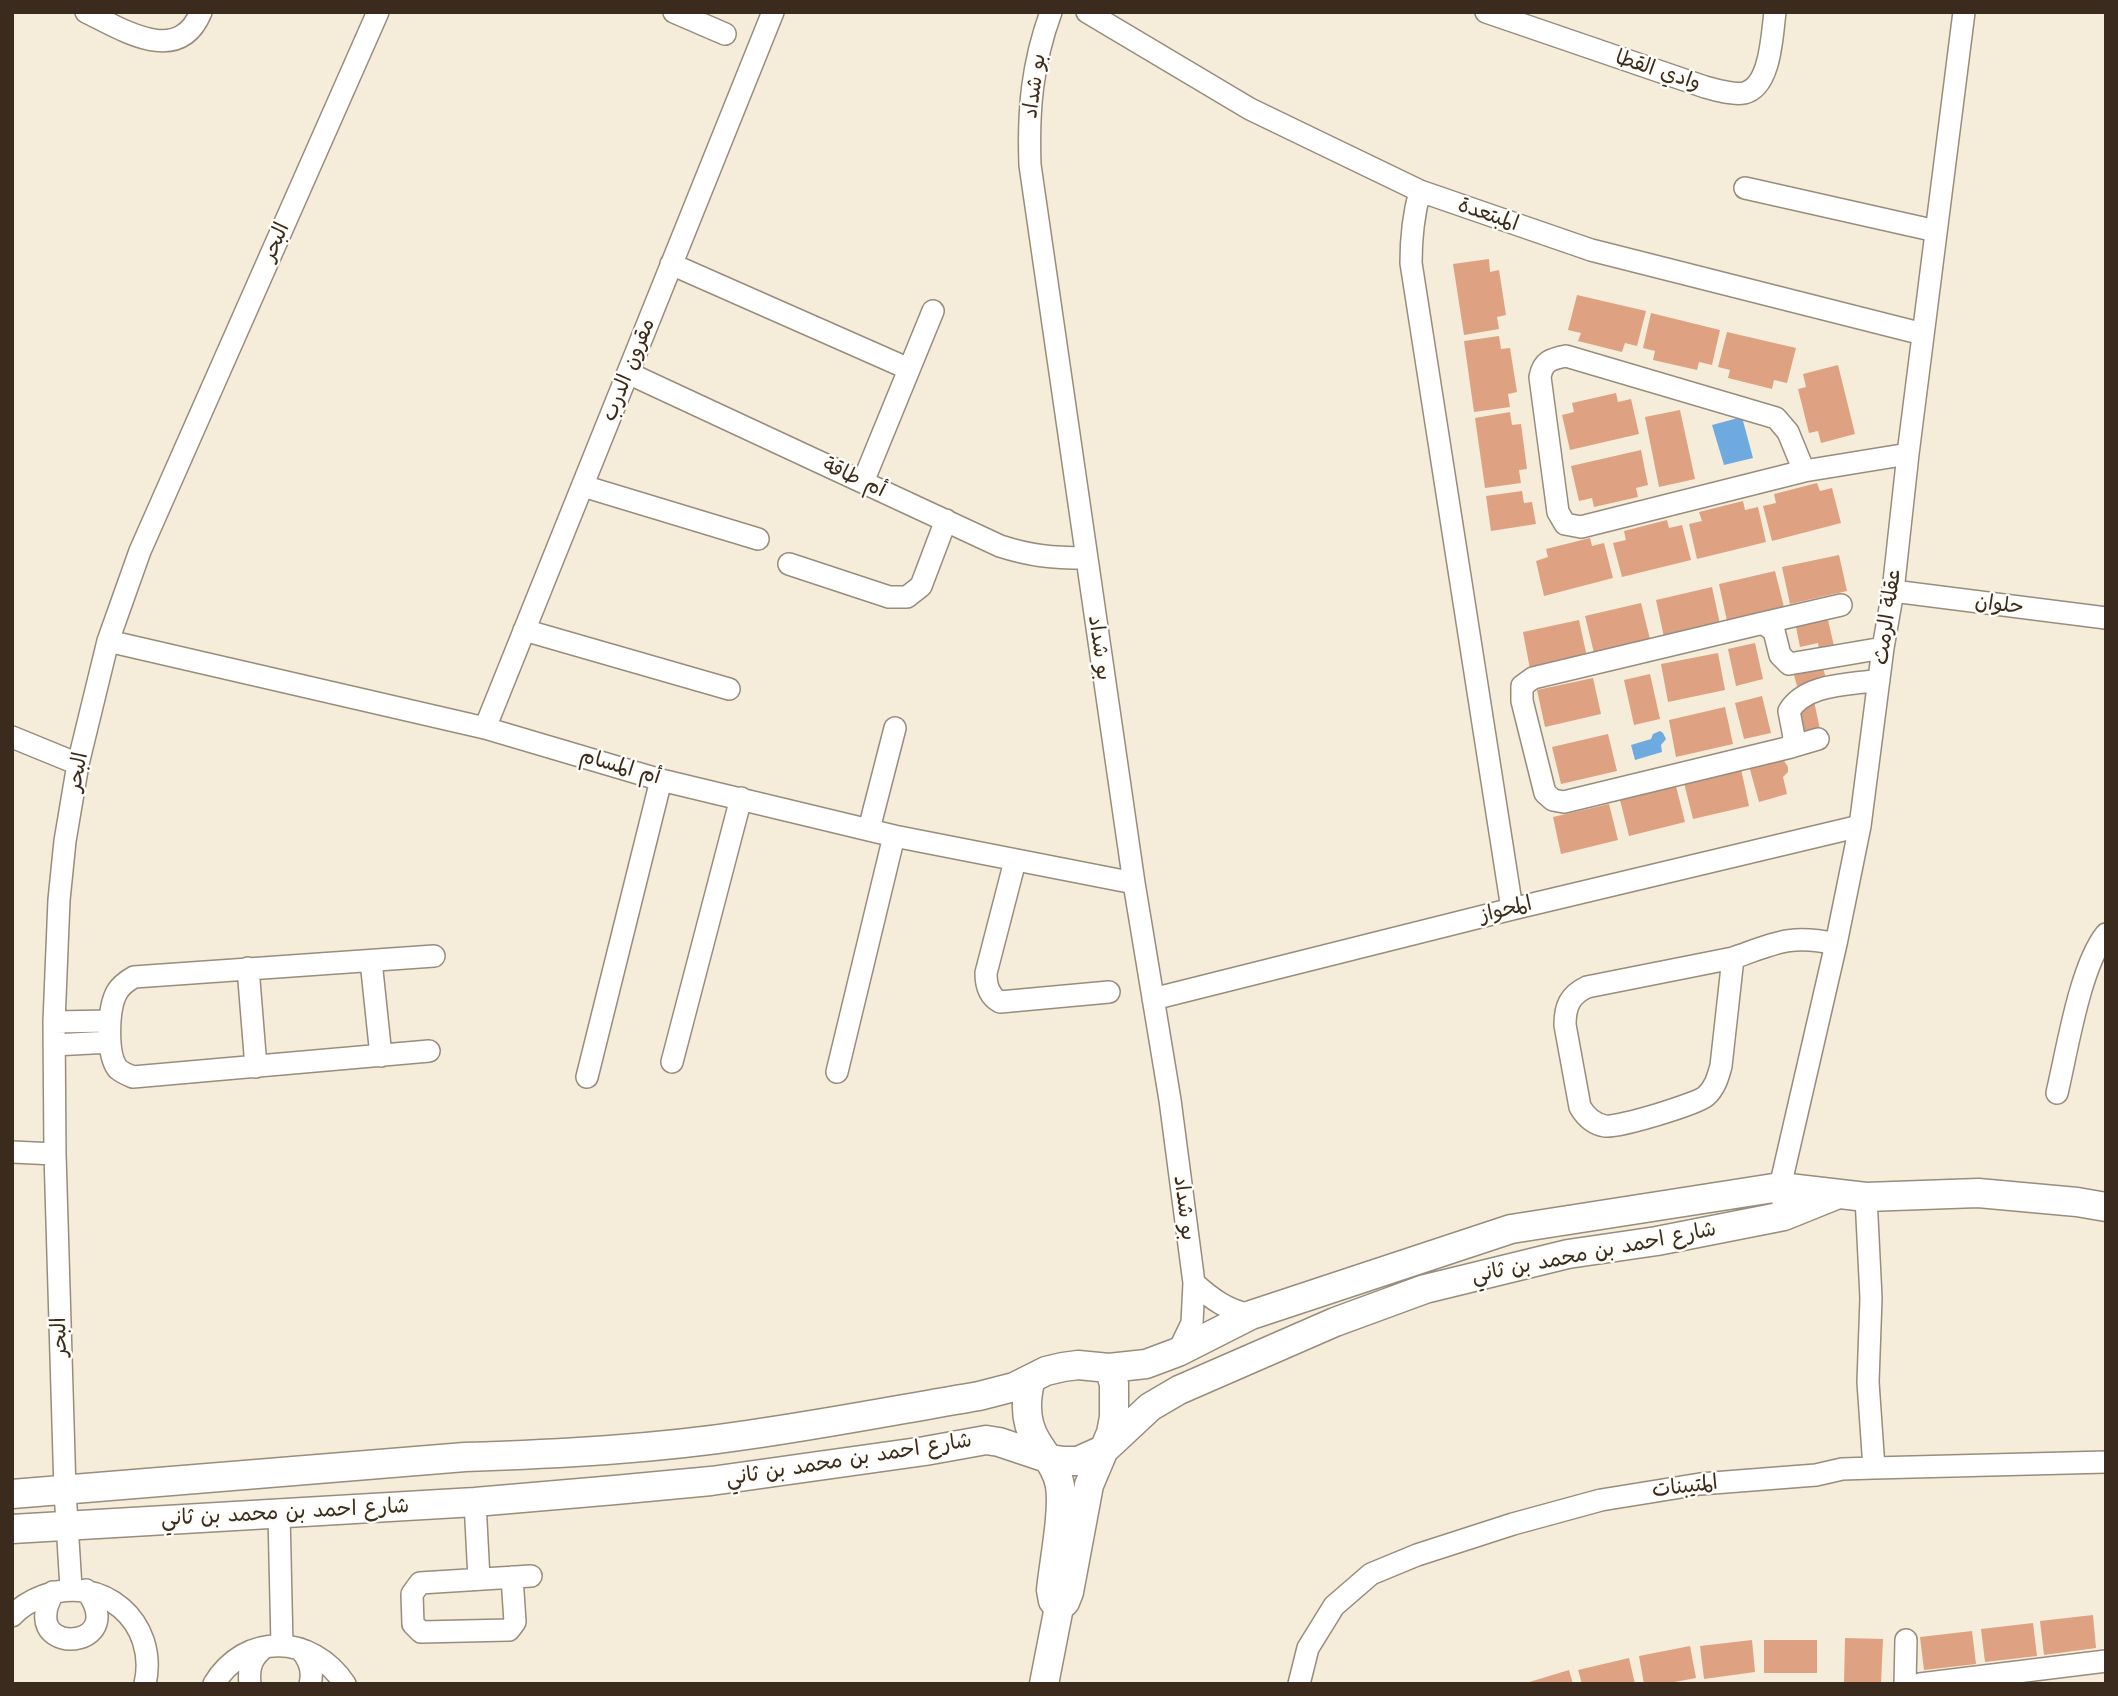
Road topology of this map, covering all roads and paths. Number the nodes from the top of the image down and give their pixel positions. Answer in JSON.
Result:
{"nodes":[{"id":1,"x":86,"y":12,"type":"edge"},
{"id":2,"x":201,"y":12,"type":"edge"},
{"id":3,"x":378,"y":12,"type":"edge"},
{"id":4,"x":674,"y":12,"type":"edge"},
{"id":5,"x":773,"y":12,"type":"edge"},
{"id":6,"x":1051,"y":12,"type":"edge"},
{"id":7,"x":1087,"y":12,"type":"edge"},
{"id":8,"x":1486,"y":12,"type":"edge"},
{"id":9,"x":1775,"y":12,"type":"edge"},
{"id":10,"x":1964,"y":12,"type":"edge"},
{"id":11,"x":725,"y":34,"type":"dead end"},
{"id":12,"x":1745,"y":188,"type":"dead end"},
{"id":13,"x":1420,"y":191,"type":"junction"},
{"id":14,"x":1936,"y":231,"type":"junction"},
{"id":15,"x":671,"y":264,"type":"junction"},
{"id":16,"x":933,"y":311,"type":"dead end"},
{"id":17,"x":1923,"y":334,"type":"junction"},
{"id":18,"x":909,"y":369,"type":"junction"},
{"id":19,"x":628,"y":373,"type":"junction"},
{"id":20,"x":1908,"y":454,"type":"junction"},
{"id":21,"x":1804,"y":471,"type":"junction"},
{"id":22,"x":863,"y":482,"type":"junction"},
{"id":23,"x":583,"y":486,"type":"junction"},
{"id":24,"x":946,"y":520,"type":"junction"},
{"id":25,"x":758,"y":539,"type":"dead end"},
{"id":26,"x":1086,"y":558,"type":"junction"},
{"id":27,"x":789,"y":564,"type":"dead end"},
{"id":28,"x":1893,"y":591,"type":"junction"},
{"id":29,"x":1841,"y":605,"type":"dead end"},
{"id":30,"x":2106,"y":618,"type":"edge"},
{"id":31,"x":1763,"y":623,"type":"junction"},
{"id":32,"x":524,"y":630,"type":"junction"},
{"id":33,"x":108,"y":641,"type":"junction"},
{"id":34,"x":1883,"y":648,"type":"junction"},
{"id":35,"x":1879,"y":680,"type":"junction"},
{"id":36,"x":729,"y":689,"type":"dead end"},
{"id":37,"x":485,"y":728,"type":"junction"},
{"id":38,"x":895,"y":729,"type":"dead end"},
{"id":39,"x":12,"y":737,"type":"edge"},
{"id":40,"x":1818,"y":740,"type":"dead end"},
{"id":41,"x":1791,"y":747,"type":"junction"},
{"id":42,"x":78,"y":764,"type":"junction"},
{"id":43,"x":661,"y":780,"type":"junction"},
{"id":44,"x":741,"y":798,"type":"junction"},
{"id":45,"x":1860,"y":826,"type":"junction"},
{"id":46,"x":869,"y":829,"type":"junction"},
{"id":47,"x":894,"y":836,"type":"junction"},
{"id":48,"x":1015,"y":861,"type":"junction"},
{"id":49,"x":1134,"y":883,"type":"junction"},
{"id":50,"x":1512,"y":909,"type":"junction"},
{"id":51,"x":2106,"y":934,"type":"edge"},
{"id":52,"x":1836,"y":944,"type":"junction"},
{"id":53,"x":433,"y":956,"type":"dead end"},
{"id":54,"x":1733,"y":958,"type":"junction"},
{"id":55,"x":371,"y":961,"type":"junction"},
{"id":56,"x":248,"y":968,"type":"junction"},
{"id":57,"x":1109,"y":992,"type":"dead end"},
{"id":58,"x":1153,"y":999,"type":"junction"},
{"id":59,"x":54,"y":1021,"type":"junction"},
{"id":60,"x":110,"y":1031,"type":"junction"},
{"id":61,"x":54,"y":1045,"type":"junction"},
{"id":62,"x":429,"y":1051,"type":"dead end"},
{"id":63,"x":381,"y":1056,"type":"junction"},
{"id":64,"x":672,"y":1062,"type":"dead end"},
{"id":65,"x":256,"y":1066,"type":"junction"},
{"id":66,"x":837,"y":1073,"type":"dead end"},
{"id":67,"x":587,"y":1077,"type":"dead end"},
{"id":68,"x":2056,"y":1093,"type":"dead end"},
{"id":69,"x":12,"y":1152,"type":"edge"},
{"id":70,"x":55,"y":1154,"type":"junction"},
{"id":71,"x":1780,"y":1187,"type":"junction"},
{"id":72,"x":1838,"y":1194,"type":"junction"},
{"id":73,"x":1866,"y":1197,"type":"junction"},
{"id":74,"x":2106,"y":1207,"type":"edge"},
{"id":75,"x":1784,"y":1216,"type":"junction"},
{"id":76,"x":1194,"y":1283,"type":"junction"},
{"id":77,"x":1251,"y":1315,"type":"junction"},
{"id":78,"x":1178,"y":1352,"type":"junction"},
{"id":79,"x":1109,"y":1368,"type":"junction"},
{"id":80,"x":1031,"y":1378,"type":"junction"},
{"id":81,"x":1105,"y":1449,"type":"junction"},
{"id":82,"x":1050,"y":1459,"type":"junction"},
{"id":83,"x":2106,"y":1462,"type":"edge"},
{"id":84,"x":1874,"y":1468,"type":"junction"},
{"id":85,"x":65,"y":1491,"type":"junction"},
{"id":86,"x":12,"y":1494,"type":"edge"},
{"id":87,"x":475,"y":1502,"type":"junction"},
{"id":88,"x":279,"y":1514,"type":"junction"},
{"id":89,"x":68,"y":1526,"type":"junction"},
{"id":90,"x":12,"y":1529,"type":"edge"},
{"id":91,"x":479,"y":1579,"type":"junction"},
{"id":92,"x":70,"y":1590,"type":"junction"},
{"id":93,"x":1059,"y":1608,"type":"junction"},
{"id":94,"x":12,"y":1616,"type":"edge"},
{"id":95,"x":1906,"y":1640,"type":"dead end"},
{"id":96,"x":282,"y":1647,"type":"junction"},
{"id":97,"x":2106,"y":1661,"type":"edge"},
{"id":98,"x":145,"y":1684,"type":"edge"},
{"id":99,"x":214,"y":1684,"type":"edge"},
{"id":100,"x":250,"y":1684,"type":"edge"},
{"id":101,"x":310,"y":1684,"type":"edge"},
{"id":102,"x":345,"y":1684,"type":"edge"},
{"id":103,"x":1044,"y":1684,"type":"edge"},
{"id":104,"x":1299,"y":1684,"type":"edge"},
{"id":105,"x":1905,"y":1684,"type":"edge"},
{"id":106,"x":1920,"y":1684,"type":"edge"}],
"edges":[{"from":1,"to":2,"type":"street"},
{"from":3,"to":33,"type":"street","name":"البحر"},
{"from":4,"to":11,"type":"street"},
{"from":5,"to":15,"type":"street","name":"مقرون الدرب"},
{"from":6,"to":26,"type":"street","name":"بو شداد"},
{"from":7,"to":13,"type":"street","name":"المبتعدة"},
{"from":8,"to":9,"type":"street","name":"وادي القطا"},
{"from":10,"to":14,"type":"street","name":"عقلة الرمث"},
{"from":12,"to":14,"type":"street"},
{"from":13,"to":17,"type":"street","name":"المبتعدة"},
{"from":13,"to":50,"type":"street"},
{"from":14,"to":17,"type":"street","name":"عقلة الرمث"},
{"from":15,"to":18,"type":"street"},
{"from":15,"to":19,"type":"street","name":"مقرون الدرب"},
{"from":16,"to":18,"type":"street"},
{"from":17,"to":20,"type":"street","name":"عقلة الرمث"},
{"from":18,"to":22,"type":"street"},
{"from":19,"to":22,"type":"street","name":"أم طاقة"},
{"from":19,"to":23,"type":"street","name":"مقرون الدرب"},
{"from":20,"to":21,"type":"street"},
{"from":20,"to":28,"type":"street","name":"عقلة الرمث"},
{"from":21,"to":21,"type":"street"},
{"from":22,"to":24,"type":"street","name":"أم طاقة"},
{"from":23,"to":25,"type":"street"},
{"from":23,"to":32,"type":"street","name":"مقرون الدرب"},
{"from":24,"to":26,"type":"street","name":"أم طاقة"},
{"from":24,"to":27,"type":"street"},
{"from":26,"to":49,"type":"street","name":"بو شداد"},
{"from":28,"to":30,"type":"street","name":"حلوان"},
{"from":28,"to":34,"type":"street","name":"عقلة الرمث"},
{"from":29,"to":31,"type":"street"},
{"from":31,"to":34,"type":"street"},
{"from":31,"to":41,"type":"street"},
{"from":32,"to":36,"type":"street"},
{"from":32,"to":37,"type":"street","name":"مقرون الدرب"},
{"from":33,"to":37,"type":"street","name":"أم المسام"},
{"from":33,"to":42,"type":"street","name":"البحر"},
{"from":34,"to":35,"type":"street","name":"عقلة الرمث"},
{"from":35,"to":41,"type":"street"},
{"from":35,"to":45,"type":"street","name":"عقلة الرمث"},
{"from":37,"to":43,"type":"street","name":"أم المسام"},
{"from":38,"to":46,"type":"street"},
{"from":39,"to":42,"type":"street"},
{"from":40,"to":41,"type":"street"},
{"from":42,"to":59,"type":"street","name":"البحر"},
{"from":43,"to":44,"type":"street","name":"أم المسام"},
{"from":43,"to":67,"type":"street"},
{"from":44,"to":46,"type":"street","name":"أم المسام"},
{"from":44,"to":64,"type":"street"},
{"from":45,"to":50,"type":"street","name":"المحواز"},
{"from":45,"to":52,"type":"street","name":"عقلة الرمث"},
{"from":46,"to":47,"type":"street","name":"أم المسام"},
{"from":47,"to":48,"type":"street","name":"أم المسام"},
{"from":47,"to":66,"type":"street"},
{"from":48,"to":49,"type":"street","name":"أم المسام"},
{"from":48,"to":57,"type":"street"},
{"from":49,"to":58,"type":"street","name":"بو شداد"},
{"from":50,"to":58,"type":"street","name":"المحواز"},
{"from":51,"to":68,"type":"street"},
{"from":52,"to":54,"type":"street"},
{"from":52,"to":71,"type":"street","name":"عقلة الرمث"},
{"from":53,"to":55,"type":"street"},
{"from":54,"to":54,"type":"street"},
{"from":55,"to":56,"type":"street"},
{"from":55,"to":63,"type":"street"},
{"from":56,"to":60,"type":"street"},
{"from":56,"to":65,"type":"street"},
{"from":58,"to":76,"type":"street","name":"بو شداد"},
{"from":59,"to":60,"type":"street"},
{"from":59,"to":61,"type":"street","name":"البحر"},
{"from":60,"to":61,"type":"street"},
{"from":60,"to":65,"type":"street"},
{"from":61,"to":70,"type":"street","name":"البحر"},
{"from":62,"to":63,"type":"street"},
{"from":63,"to":65,"type":"street"},
{"from":69,"to":70,"type":"street"},
{"from":70,"to":85,"type":"street","name":"البحر"},
{"from":71,"to":72,"type":"street","name":"شارع احمد بن محمد بن ثاني"},
{"from":71,"to":75,"type":"street","name":"عقلة الرمث"},
{"from":71,"to":77,"type":"street","name":"شارع احمد بن محمد بن ثاني"},
{"from":72,"to":73,"type":"street","name":"شارع احمد بن محمد بن ثاني"},
{"from":72,"to":75,"type":"street","name":"شارع احمد بن محمد بن ثاني"},
{"from":73,"to":74,"type":"street","name":"شارع احمد بن محمد بن ثاني"},
{"from":73,"to":84,"type":"street"},
{"from":75,"to":81,"type":"street","name":"شارع احمد بن محمد بن ثاني"},
{"from":76,"to":77,"type":"street"},
{"from":76,"to":78,"type":"street","name":"بو شداد"},
{"from":77,"to":78,"type":"street","name":"شارع احمد بن محمد بن ثاني"},
{"from":78,"to":79,"type":"street","name":"شارع احمد بن محمد بن ثاني"},
{"from":79,"to":80,"type":"street","name":"شارع احمد بن محمد بن ثاني"},
{"from":79,"to":81,"type":"street"},
{"from":80,"to":82,"type":"street"},
{"from":80,"to":85,"type":"street","name":"شارع احمد بن محمد بن ثاني"},
{"from":81,"to":82,"type":"street","name":"شارع احمد بن محمد بن ثاني"},
{"from":81,"to":93,"type":"street"},
{"from":82,"to":87,"type":"street","name":"شارع احمد بن محمد بن ثاني"},
{"from":82,"to":93,"type":"street"},
{"from":83,"to":84,"type":"street","name":"المتيبنات"},
{"from":84,"to":104,"type":"street","name":"المتيبنات"},
{"from":85,"to":86,"type":"street","name":"شارع احمد بن محمد بن ثاني"},
{"from":85,"to":89,"type":"street","name":"البحر"},
{"from":87,"to":88,"type":"street","name":"شارع احمد بن محمد بن ثاني"},
{"from":87,"to":91,"type":"street"},
{"from":88,"to":89,"type":"street","name":"شارع احمد بن محمد بن ثاني"},
{"from":88,"to":96,"type":"street"},
{"from":89,"to":90,"type":"street","name":"شارع احمد بن محمد بن ثاني"},
{"from":89,"to":92,"type":"street","name":"البحر"},
{"from":91,"to":91,"type":"street"},
{"from":92,"to":94,"type":"street"},
{"from":92,"to":98,"type":"street"},
{"from":93,"to":103,"type":"street"},
{"from":95,"to":105,"type":"street"},
{"from":96,"to":99,"type":"street"},
{"from":96,"to":100,"type":"street"},
{"from":96,"to":101,"type":"street"},
{"from":96,"to":102,"type":"street"},
{"from":97,"to":106,"type":"street"}]}
